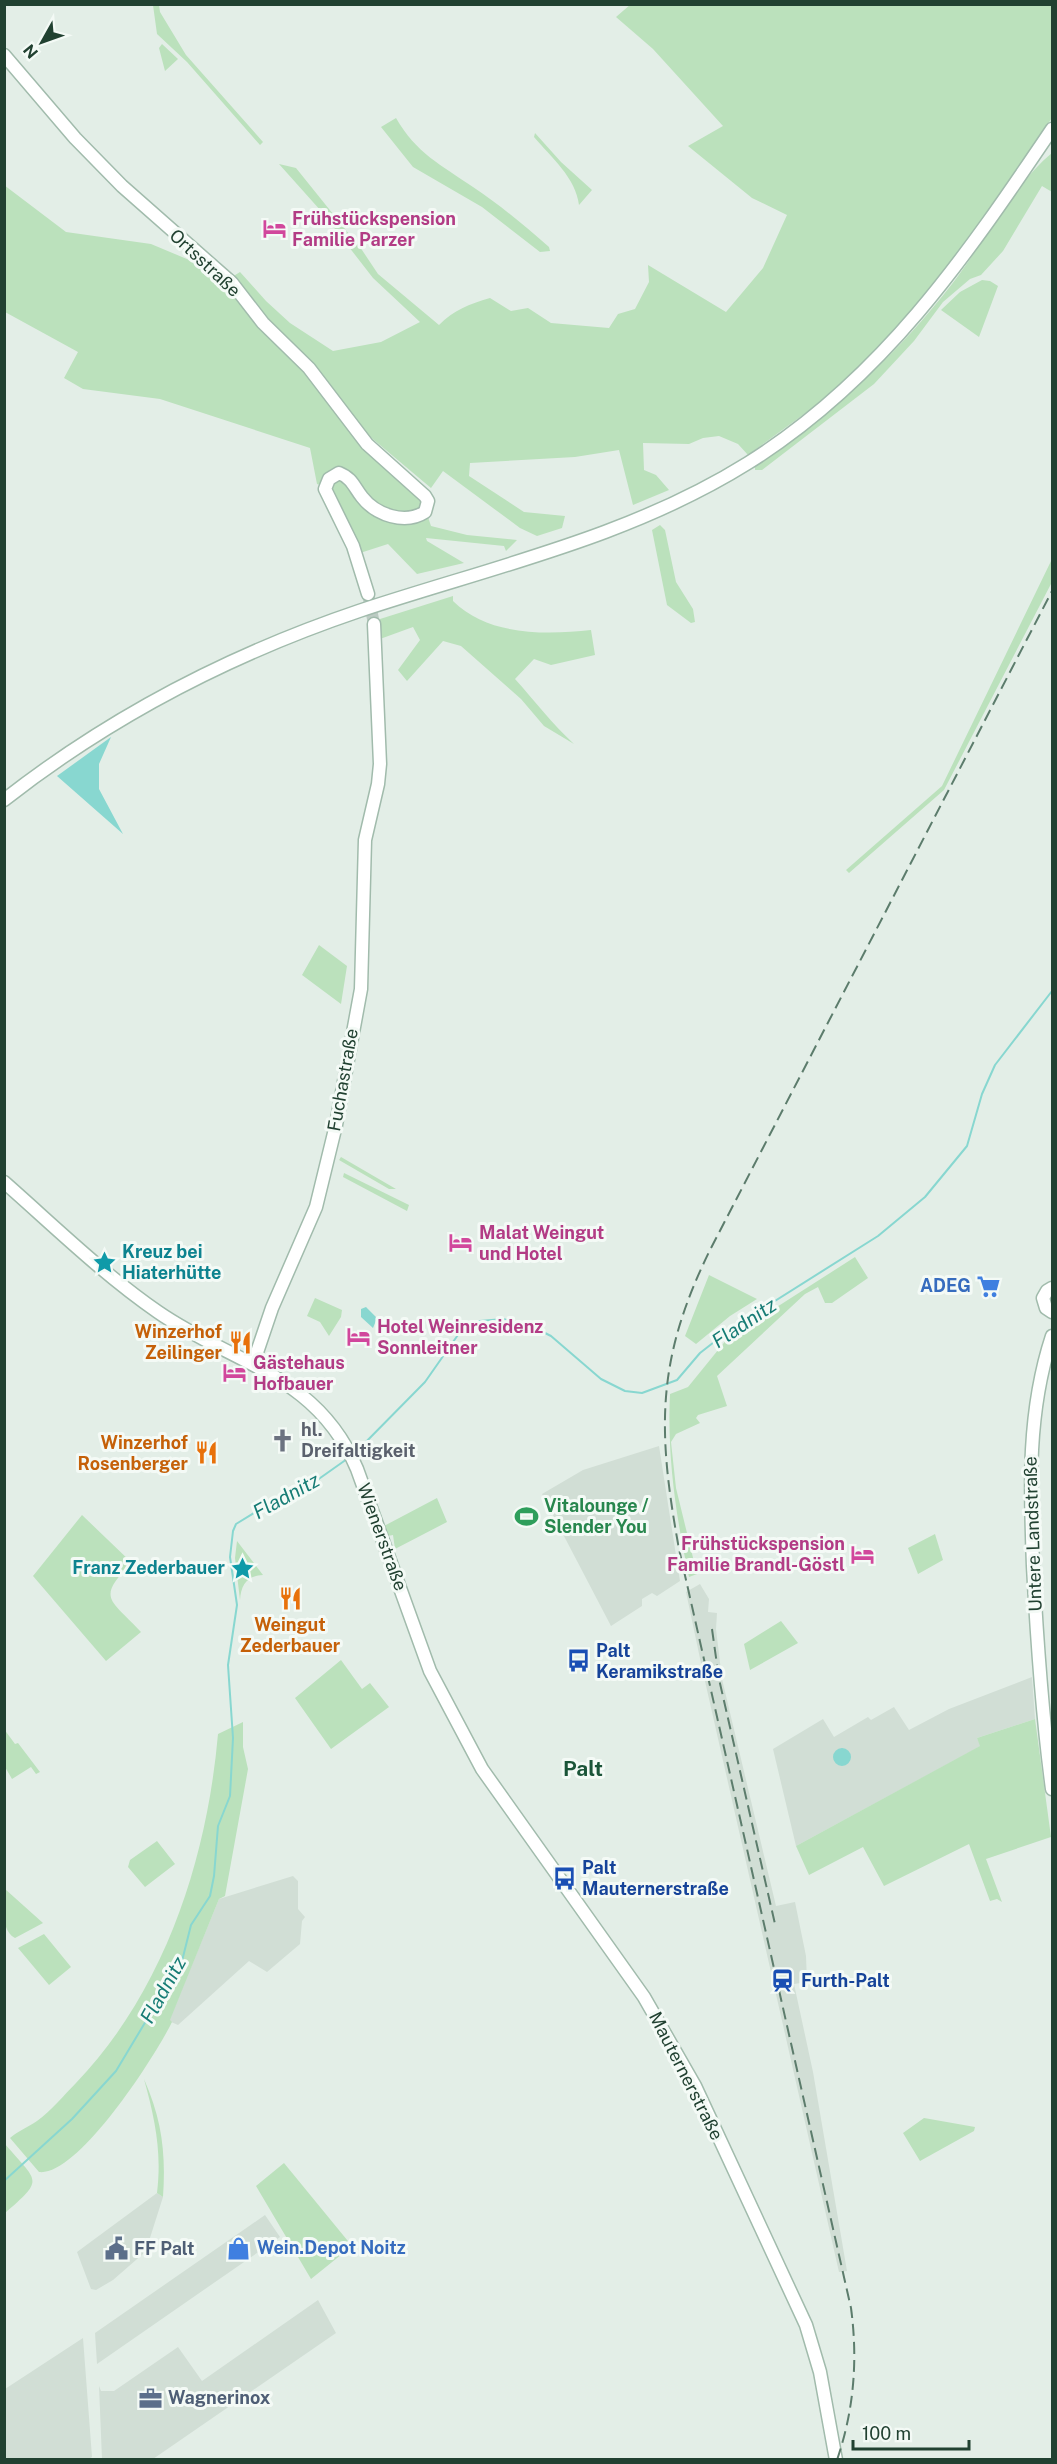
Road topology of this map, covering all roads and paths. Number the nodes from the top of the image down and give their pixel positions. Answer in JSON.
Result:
{"nodes":[{"id":1,"x":4,"y":55,"type":"edge"},
{"id":2,"x":1053,"y":129,"type":"edge"},
{"id":3,"x":368,"y":594,"type":"tunnel mouth"},
{"id":4,"x":374,"y":624,"type":"tunnel mouth"},
{"id":5,"x":4,"y":801,"type":"edge"},
{"id":6,"x":4,"y":1182,"type":"edge"},
{"id":7,"x":1053,"y":1288,"type":"edge"},
{"id":8,"x":1053,"y":1312,"type":"edge"},
{"id":9,"x":1053,"y":1336,"type":"edge"},
{"id":10,"x":253,"y":1364,"type":"junction"},
{"id":11,"x":462,"y":1729,"type":"joint"},
{"id":12,"x":1053,"y":1789,"type":"edge"},
{"id":13,"x":836,"y":2460,"type":"edge"}],
"edges":[{"from":1,"to":3,"type":"street","name":"Ortsstraße"},
{"from":2,"to":5,"type":"street"},
{"from":4,"to":10,"type":"street","name":"Fuchastraße"},
{"from":6,"to":10,"type":"street","name":"Wienerstraße"},
{"from":7,"to":8,"type":"street"},
{"from":9,"to":12,"type":"street","name":"Untere Landstraße"},
{"from":10,"to":11,"type":"street","name":"Wienerstraße"},
{"from":11,"to":13,"type":"street","name":"Mauternerstraße"}]}
